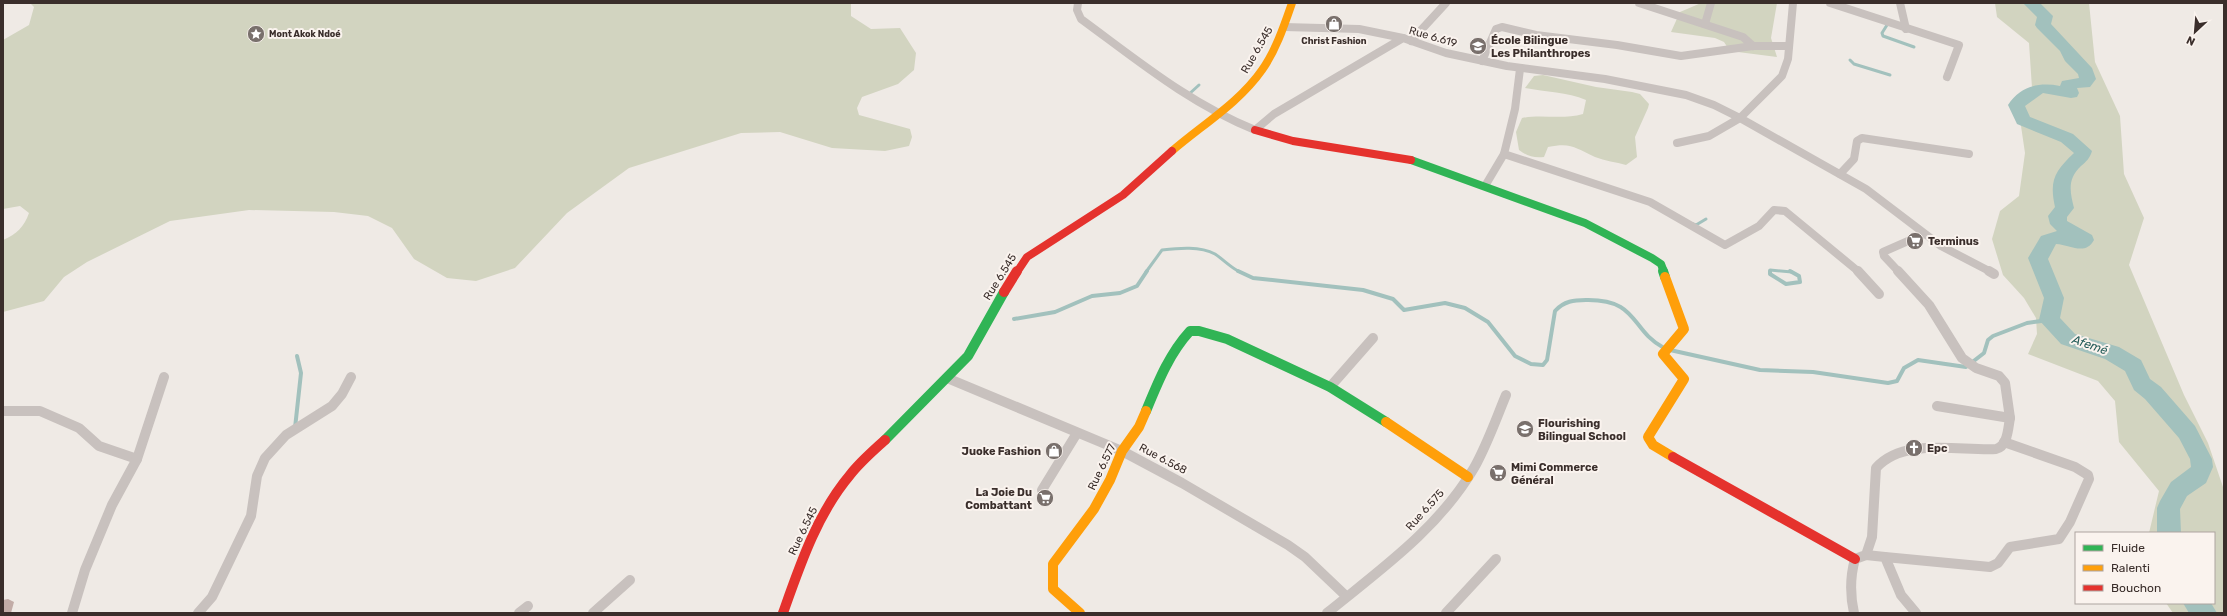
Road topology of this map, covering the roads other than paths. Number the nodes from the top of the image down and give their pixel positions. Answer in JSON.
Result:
{"nodes":[{"id":1,"x":1078,"y":3,"type":"edge"},
{"id":2,"x":1292,"y":3,"type":"edge"},
{"id":3,"x":1446,"y":3,"type":"edge"},
{"id":4,"x":1639,"y":3,"type":"edge"},
{"id":5,"x":1711,"y":3,"type":"edge"},
{"id":6,"x":1793,"y":3,"type":"edge"},
{"id":7,"x":1830,"y":3,"type":"edge"},
{"id":8,"x":1900,"y":3,"type":"edge"},
{"id":9,"x":1705,"y":24,"type":"junction"},
{"id":10,"x":1284,"y":27,"type":"junction"},
{"id":11,"x":1906,"y":29,"type":"junction"},
{"id":12,"x":1403,"y":38,"type":"junction"},
{"id":13,"x":1411,"y":41,"type":"junction"},
{"id":14,"x":1753,"y":46,"type":"junction"},
{"id":15,"x":1788,"y":46,"type":"junction"},
{"id":16,"x":1482,"y":61,"type":"junction"},
{"id":17,"x":1520,"y":69,"type":"junction"},
{"id":18,"x":1947,"y":77,"type":"dead end"},
{"id":19,"x":1216,"y":114,"type":"junction"},
{"id":20,"x":1740,"y":118,"type":"junction"},
{"id":21,"x":1255,"y":130,"type":"junction"},
{"id":22,"x":1677,"y":143,"type":"dead end"},
{"id":23,"x":1504,"y":154,"type":"junction"},
{"id":24,"x":1968,"y":154,"type":"dead end"},
{"id":25,"x":1840,"y":174,"type":"junction"},
{"id":26,"x":1485,"y":186,"type":"junction"},
{"id":27,"x":1924,"y":234,"type":"junction"},
{"id":28,"x":1994,"y":274,"type":"dead end"},
{"id":29,"x":1879,"y":294,"type":"dead end"},
{"id":30,"x":1373,"y":338,"type":"dead end"},
{"id":31,"x":164,"y":377,"type":"dead end"},
{"id":32,"x":351,"y":377,"type":"dead end"},
{"id":33,"x":947,"y":378,"type":"junction"},
{"id":34,"x":1330,"y":387,"type":"junction"},
{"id":35,"x":1506,"y":395,"type":"dead end"},
{"id":36,"x":1937,"y":406,"type":"dead end"},
{"id":37,"x":3,"y":411,"type":"edge"},
{"id":38,"x":2010,"y":418,"type":"junction"},
{"id":39,"x":1077,"y":433,"type":"junction"},
{"id":40,"x":2004,"y":442,"type":"junction"},
{"id":41,"x":1122,"y":451,"type":"junction"},
{"id":42,"x":137,"y":459,"type":"junction"},
{"id":43,"x":1468,"y":477,"type":"junction"},
{"id":44,"x":1042,"y":490,"type":"dead end"},
{"id":45,"x":1866,"y":555,"type":"junction"},
{"id":46,"x":1885,"y":557,"type":"junction"},
{"id":47,"x":1496,"y":559,"type":"dead end"},
{"id":48,"x":1855,"y":559,"type":"junction"},
{"id":49,"x":630,"y":580,"type":"dead end"},
{"id":50,"x":1346,"y":596,"type":"junction"},
{"id":51,"x":72,"y":613,"type":"edge"},
{"id":52,"x":198,"y":613,"type":"edge"},
{"id":53,"x":593,"y":613,"type":"edge"},
{"id":54,"x":782,"y":613,"type":"edge"},
{"id":55,"x":1080,"y":613,"type":"edge"},
{"id":56,"x":1327,"y":613,"type":"edge"},
{"id":57,"x":1446,"y":613,"type":"edge"},
{"id":58,"x":1854,"y":613,"type":"edge"},
{"id":59,"x":1916,"y":613,"type":"edge"}],
"edges":[{"from":1,"to":19,"type":"street"},
{"from":2,"to":10,"type":"street","name":"Rue 6.545"},
{"from":3,"to":13,"type":"street"},
{"from":4,"to":9,"type":"street"},
{"from":5,"to":9,"type":"street"},
{"from":6,"to":15,"type":"street"},
{"from":7,"to":11,"type":"street"},
{"from":8,"to":11,"type":"street"},
{"from":9,"to":14,"type":"street"},
{"from":10,"to":12,"type":"street"},
{"from":10,"to":19,"type":"street","name":"Rue 6.545"},
{"from":11,"to":18,"type":"street"},
{"from":12,"to":13,"type":"street","name":"Rue 6.619"},
{"from":12,"to":21,"type":"street","name":"Rue 6.619"},
{"from":13,"to":16,"type":"street","name":"Rue 6.619"},
{"from":14,"to":15,"type":"street"},
{"from":14,"to":16,"type":"street"},
{"from":15,"to":20,"type":"street"},
{"from":16,"to":17,"type":"street","name":"Rue 6.619"},
{"from":17,"to":20,"type":"street","name":"Rue 6.619"},
{"from":17,"to":23,"type":"street"},
{"from":19,"to":21,"type":"street"},
{"from":19,"to":33,"type":"street","name":"Rue 6.545"},
{"from":20,"to":22,"type":"street"},
{"from":20,"to":25,"type":"street","name":"Rue 6.619"},
{"from":21,"to":26,"type":"street"},
{"from":23,"to":26,"type":"street"},
{"from":23,"to":29,"type":"street"},
{"from":24,"to":25,"type":"street"},
{"from":25,"to":27,"type":"street","name":"Rue 6.619"},
{"from":26,"to":48,"type":"street"},
{"from":27,"to":28,"type":"street","name":"Rue 6.619"},
{"from":27,"to":38,"type":"street"},
{"from":30,"to":34,"type":"street"},
{"from":31,"to":42,"type":"street"},
{"from":32,"to":52,"type":"street"},
{"from":33,"to":39,"type":"street","name":"Rue 6.568"},
{"from":33,"to":54,"type":"street","name":"Rue 6.545"},
{"from":34,"to":41,"type":"street","name":"Rue 6.577"},
{"from":34,"to":43,"type":"street"},
{"from":35,"to":43,"type":"street","name":"Rue 6.575"},
{"from":36,"to":38,"type":"street"},
{"from":37,"to":42,"type":"street"},
{"from":38,"to":40,"type":"street"},
{"from":39,"to":41,"type":"street","name":"Rue 6.568"},
{"from":39,"to":44,"type":"street"},
{"from":40,"to":45,"type":"street"},
{"from":40,"to":46,"type":"street"},
{"from":41,"to":50,"type":"street","name":"Rue 6.568"},
{"from":41,"to":55,"type":"street","name":"Rue 6.577"},
{"from":42,"to":51,"type":"street"},
{"from":43,"to":50,"type":"street","name":"Rue 6.575"},
{"from":45,"to":46,"type":"street"},
{"from":45,"to":48,"type":"street"},
{"from":46,"to":59,"type":"street"},
{"from":47,"to":57,"type":"street"},
{"from":48,"to":58,"type":"street"},
{"from":49,"to":53,"type":"street"},
{"from":50,"to":56,"type":"street","name":"Rue 6.575"}]}
